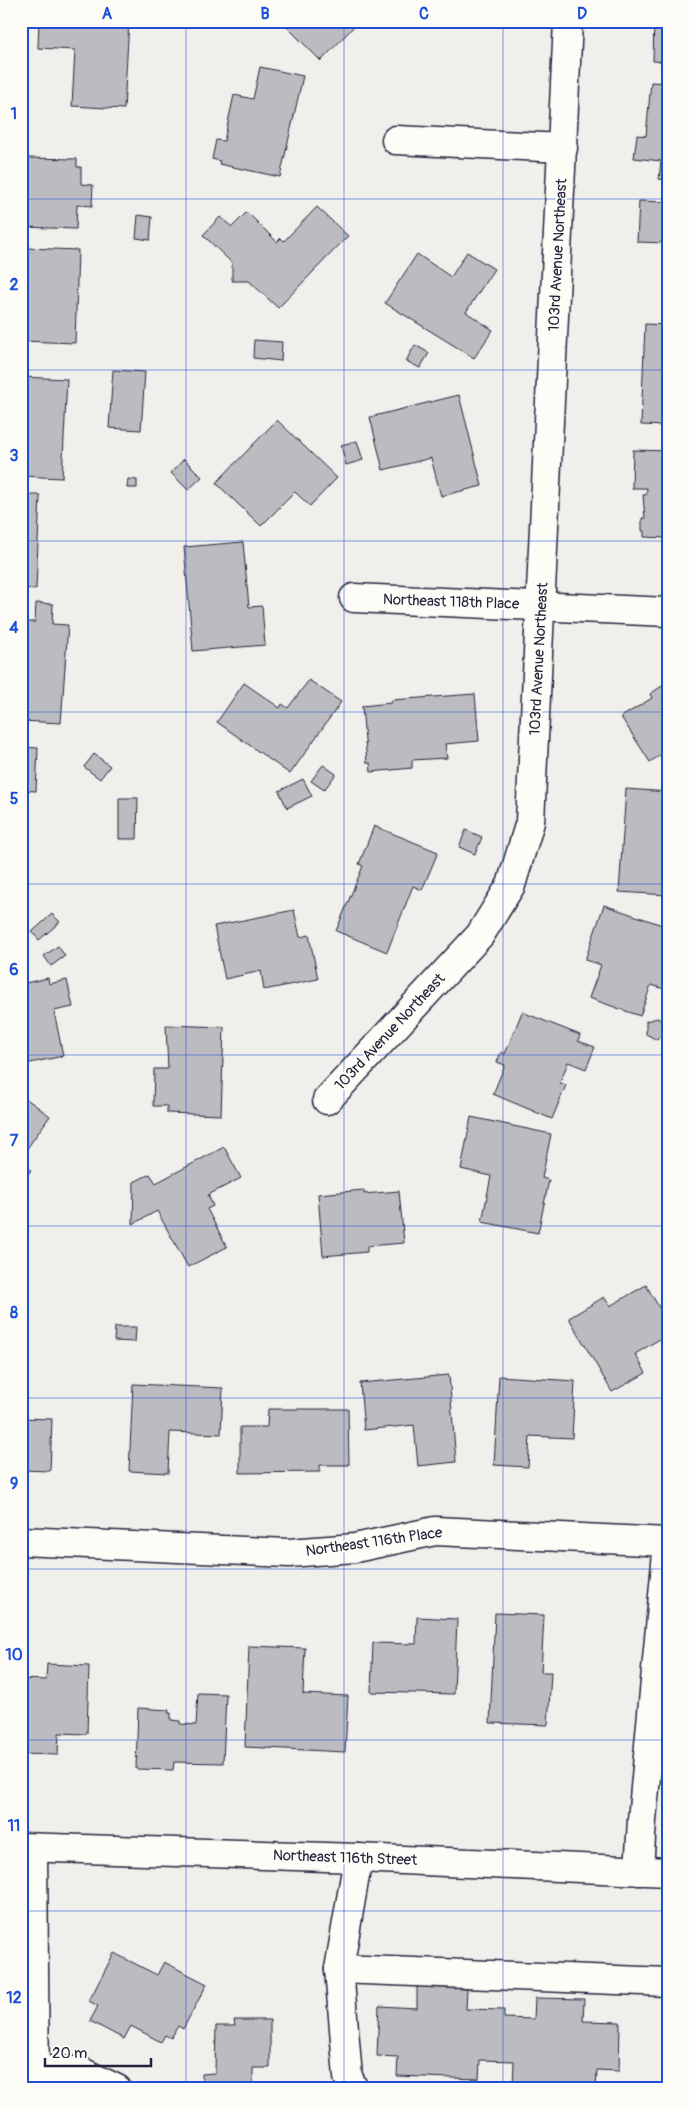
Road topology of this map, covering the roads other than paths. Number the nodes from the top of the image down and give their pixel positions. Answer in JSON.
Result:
{"nodes":[{"id":1,"x":568,"y":21,"type":"edge"},
{"id":2,"x":396,"y":140,"type":"dead end"},
{"id":3,"x":563,"y":148,"type":"junction"},
{"id":4,"x":354,"y":598,"type":"dead end"},
{"id":5,"x":542,"y":606,"type":"junction"},
{"id":6,"x":668,"y":612,"type":"edge"},
{"id":7,"x":327,"y":1100,"type":"dead end"},
{"id":8,"x":21,"y":1541,"type":"edge"},
{"id":9,"x":668,"y":1542,"type":"edge"},
{"id":10,"x":27,"y":1847,"type":"edge"},
{"id":11,"x":358,"y":1858,"type":"junction"},
{"id":12,"x":639,"y":1871,"type":"junction"},
{"id":13,"x":668,"y":1872,"type":"edge"},
{"id":14,"x":339,"y":1969,"type":"junction"},
{"id":15,"x":668,"y":1982,"type":"edge"},
{"id":16,"x":34,"y":2079,"type":"edge"},
{"id":17,"x":116,"y":2089,"type":"edge"},
{"id":18,"x":354,"y":2089,"type":"edge"}],
"edges":[{"from":1,"to":3,"type":"street","name":"103rd Avenue Northeast"},
{"from":2,"to":3,"type":"street"},
{"from":3,"to":5,"type":"street","name":"103rd Avenue Northeast"},
{"from":4,"to":5,"type":"street","name":"Northeast 118th Place"},
{"from":5,"to":6,"type":"street","name":"Northeast 118th Place"},
{"from":5,"to":7,"type":"street","name":"103rd Avenue Northeast"},
{"from":8,"to":9,"type":"street","name":"Northeast 116th Place"},
{"from":9,"to":12,"type":"street"},
{"from":10,"to":11,"type":"street","name":"Northeast 116th Street"},
{"from":10,"to":16,"type":"street"},
{"from":11,"to":12,"type":"street","name":"Northeast 116th Street"},
{"from":11,"to":14,"type":"street"},
{"from":12,"to":13,"type":"street","name":"Northeast 116th Street"},
{"from":14,"to":15,"type":"street"},
{"from":14,"to":18,"type":"street"},
{"from":16,"to":17,"type":"street"}]}
